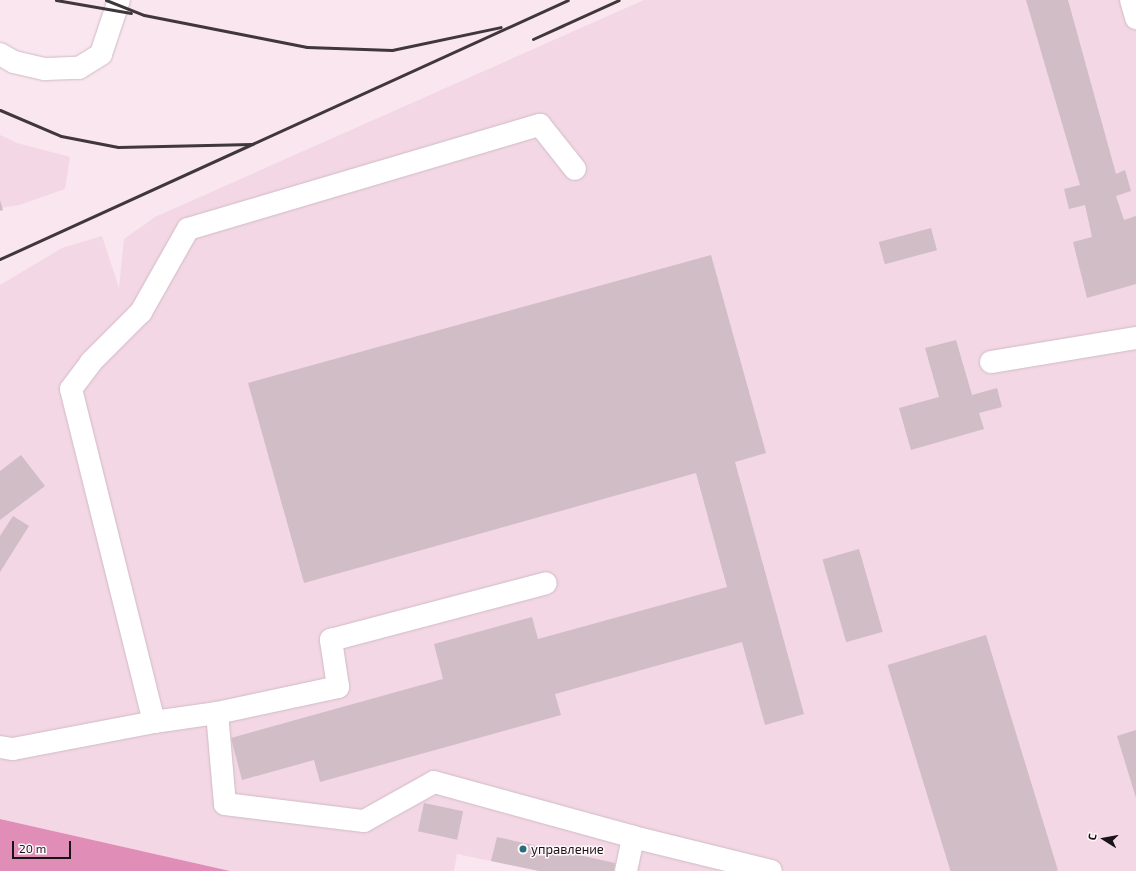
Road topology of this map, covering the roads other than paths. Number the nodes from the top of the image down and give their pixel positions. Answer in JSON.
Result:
{"nodes":[{"id":1,"x":120,"y":0,"type":"edge"},
{"id":2,"x":1131,"y":0,"type":"edge"},
{"id":3,"x":1136,"y":18,"type":"edge"},
{"id":4,"x":0,"y":54,"type":"edge"},
{"id":5,"x":575,"y":169,"type":"dead end"},
{"id":6,"x":1136,"y":338,"type":"edge"},
{"id":7,"x":991,"y":362,"type":"dead end"},
{"id":8,"x":546,"y":583,"type":"dead end"},
{"id":9,"x":217,"y":713,"type":"junction"},
{"id":10,"x":154,"y":722,"type":"junction"},
{"id":11,"x":0,"y":747,"type":"edge"},
{"id":12,"x":633,"y":837,"type":"junction"},
{"id":13,"x":626,"y":871,"type":"edge"},
{"id":14,"x":771,"y":871,"type":"edge"}],
"edges":[{"from":1,"to":4,"type":"lane"},
{"from":2,"to":3,"type":"lane"},
{"from":5,"to":10,"type":"lane"},
{"from":6,"to":7,"type":"lane"},
{"from":8,"to":9,"type":"lane"},
{"from":9,"to":10,"type":"lane"},
{"from":9,"to":12,"type":"lane"},
{"from":10,"to":11,"type":"lane"},
{"from":12,"to":13,"type":"lane"},
{"from":12,"to":14,"type":"lane"}]}
